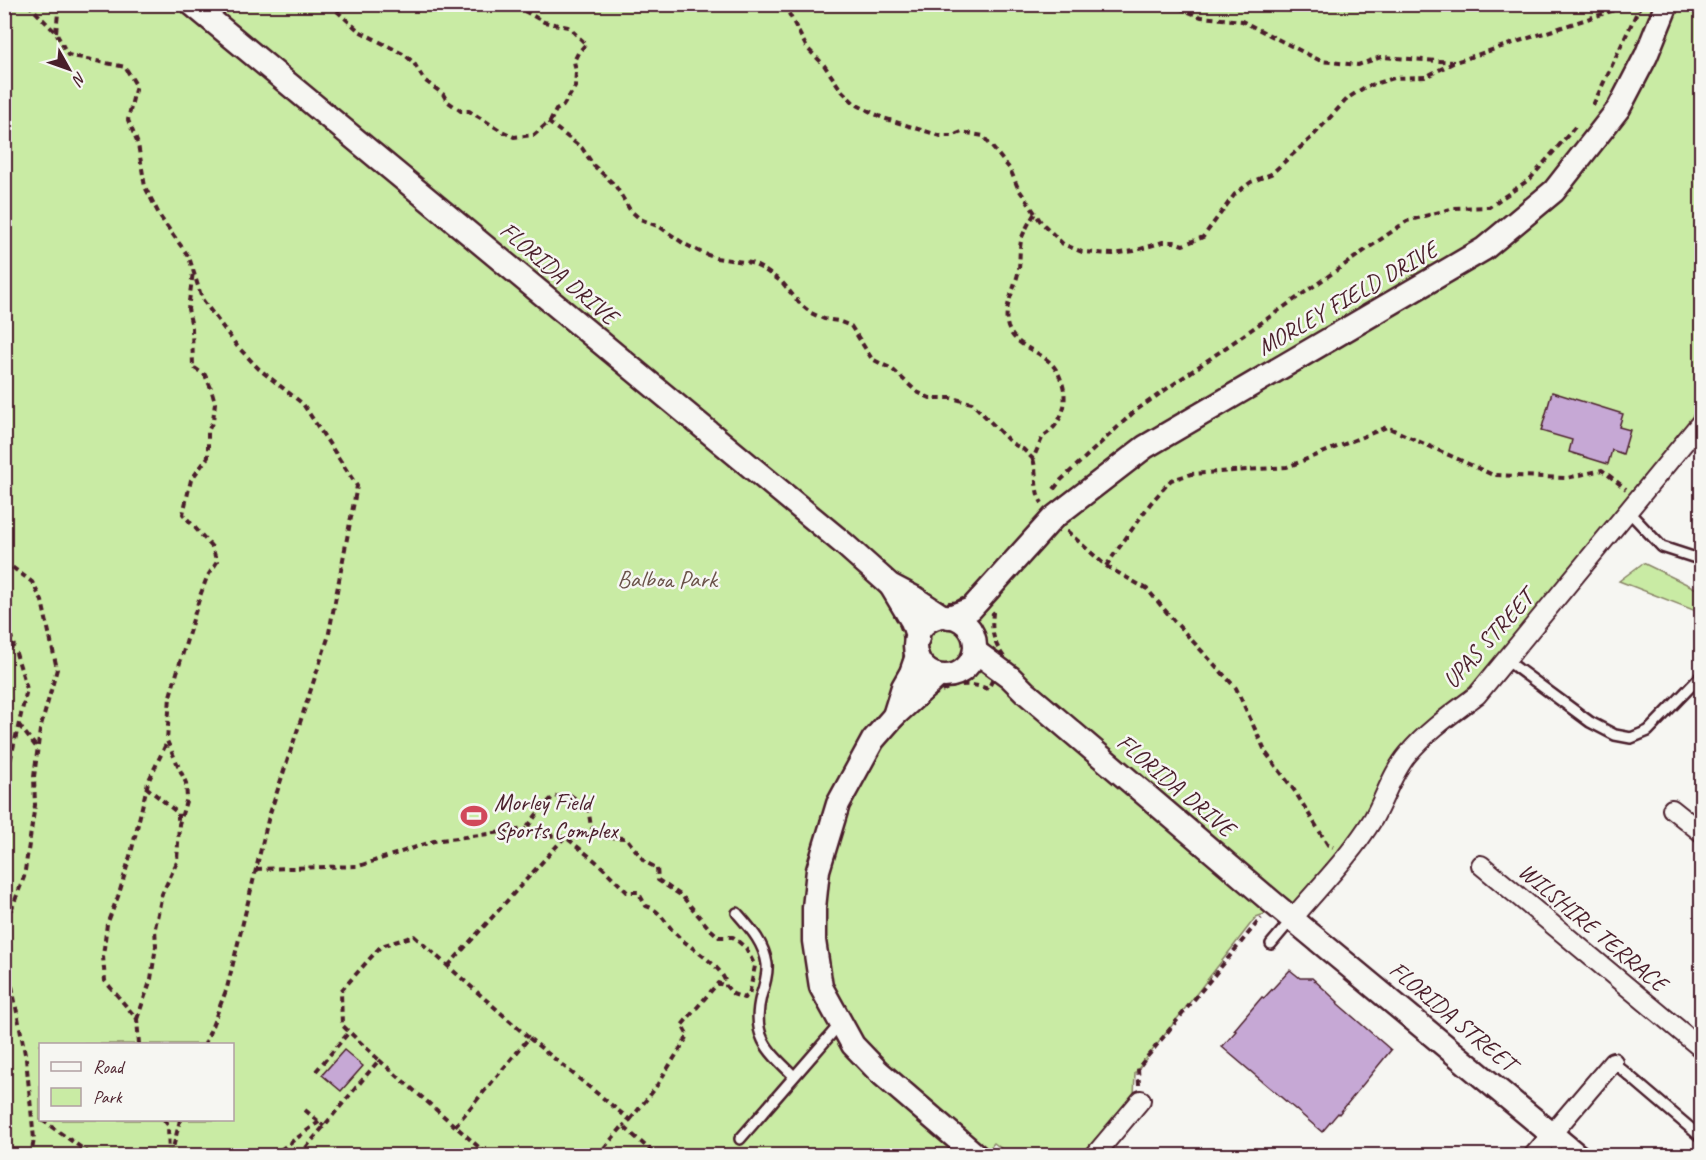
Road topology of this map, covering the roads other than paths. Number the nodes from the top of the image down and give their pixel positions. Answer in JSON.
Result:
{"nodes":[{"id":1,"x":192,"y":4,"type":"edge"},
{"id":2,"x":1667,"y":4,"type":"edge"},
{"id":3,"x":1701,"y":421,"type":"edge"},
{"id":4,"x":1634,"y":504,"type":"junction"},
{"id":5,"x":1701,"y":560,"type":"edge"},
{"id":6,"x":996,"y":583,"type":"junction"},
{"id":7,"x":890,"y":585,"type":"junction"},
{"id":8,"x":946,"y":616,"type":"junction"},
{"id":9,"x":974,"y":643,"type":"junction"},
{"id":10,"x":917,"y":647,"type":"junction"},
{"id":11,"x":1506,"y":660,"type":"junction"},
{"id":12,"x":947,"y":675,"type":"junction"},
{"id":13,"x":1701,"y":675,"type":"edge"},
{"id":14,"x":1024,"y":692,"type":"junction"},
{"id":15,"x":894,"y":716,"type":"junction"},
{"id":16,"x":1672,"y":808,"type":"dead end"},
{"id":17,"x":1701,"y":833,"type":"edge"},
{"id":18,"x":1481,"y":864,"type":"dead end"},
{"id":19,"x":737,"y":912,"type":"dead end"},
{"id":20,"x":1293,"y":918,"type":"junction"},
{"id":21,"x":1271,"y":944,"type":"dead end"},
{"id":22,"x":840,"y":1024,"type":"junction"},
{"id":23,"x":1701,"y":1050,"type":"edge"},
{"id":24,"x":1613,"y":1062,"type":"joint"},
{"id":25,"x":794,"y":1076,"type":"junction"},
{"id":26,"x":1141,"y":1100,"type":"road end"},
{"id":27,"x":1551,"y":1134,"type":"junction"},
{"id":28,"x":1701,"y":1138,"type":"edge"},
{"id":29,"x":741,"y":1139,"type":"dead end"},
{"id":30,"x":977,"y":1155,"type":"edge"},
{"id":31,"x":1094,"y":1155,"type":"edge"},
{"id":32,"x":1533,"y":1155,"type":"edge"},
{"id":33,"x":1578,"y":1155,"type":"edge"}],
"edges":[{"from":1,"to":7,"type":"street","name":"FLORIDA DRIVE"},
{"from":2,"to":6,"type":"street","name":"MORLEY FIELD DRIVE"},
{"from":3,"to":4,"type":"street","name":"UPAS STREET"},
{"from":4,"to":5,"type":"lane"},
{"from":4,"to":11,"type":"street","name":"UPAS STREET"},
{"from":6,"to":8,"type":"street","name":"MORLEY FIELD DRIVE"},
{"from":6,"to":9,"type":"street","name":"MORLEY FIELD DRIVE"},
{"from":7,"to":8,"type":"street","name":"FLORIDA DRIVE"},
{"from":7,"to":10,"type":"street","name":"FLORIDA DRIVE"},
{"from":8,"to":9,"type":"street"},
{"from":8,"to":10,"type":"street"},
{"from":9,"to":12,"type":"street"},
{"from":9,"to":14,"type":"street","name":"FLORIDA DRIVE"},
{"from":10,"to":12,"type":"street"},
{"from":10,"to":15,"type":"street"},
{"from":11,"to":13,"type":"lane"},
{"from":11,"to":20,"type":"street","name":"UPAS STREET"},
{"from":12,"to":14,"type":"street","name":"FLORIDA DRIVE"},
{"from":12,"to":15,"type":"street"},
{"from":14,"to":20,"type":"street","name":"FLORIDA DRIVE"},
{"from":15,"to":22,"type":"street"},
{"from":16,"to":17,"type":"street"},
{"from":18,"to":23,"type":"street","name":"WILSHIRE TERRACE"},
{"from":19,"to":25,"type":"lane"},
{"from":20,"to":21,"type":"lane"},
{"from":20,"to":27,"type":"street","name":"FLORIDA STREET"},
{"from":22,"to":25,"type":"lane"},
{"from":22,"to":30,"type":"street"},
{"from":24,"to":27,"type":"street"},
{"from":24,"to":28,"type":"lane"},
{"from":25,"to":29,"type":"lane"},
{"from":26,"to":31,"type":"street"},
{"from":27,"to":32,"type":"street"},
{"from":27,"to":33,"type":"street","name":"FLORIDA STREET"}]}
